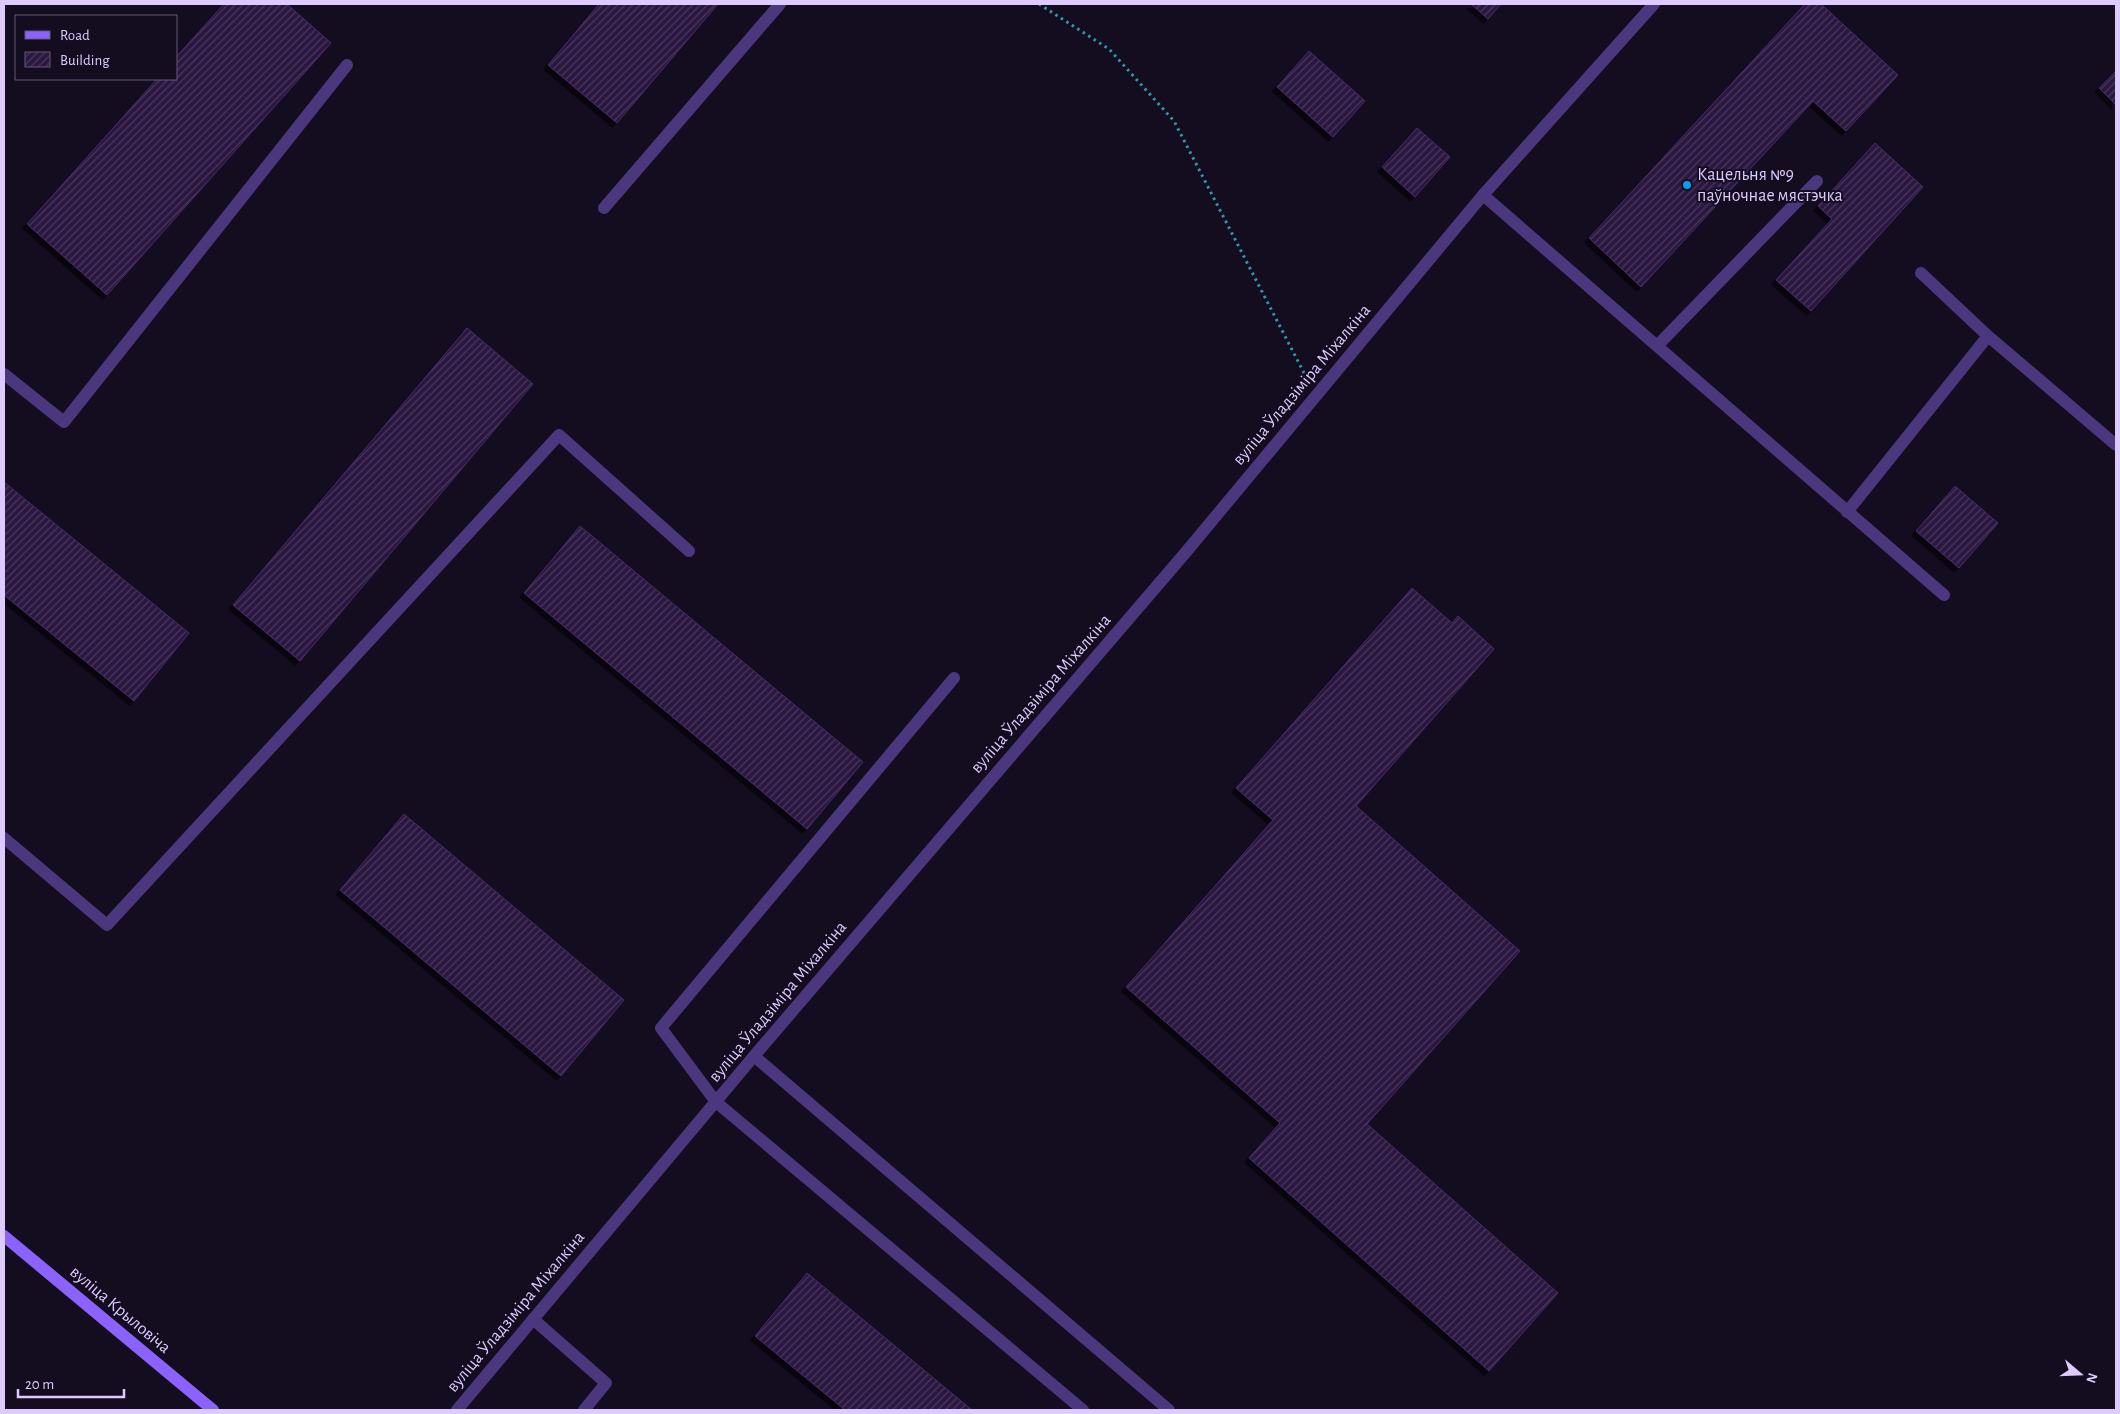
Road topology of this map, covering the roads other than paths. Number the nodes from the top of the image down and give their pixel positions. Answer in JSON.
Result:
{"nodes":[{"id":1,"x":780,"y":4,"type":"edge"},
{"id":2,"x":1654,"y":4,"type":"edge"},
{"id":3,"x":347,"y":65,"type":"dead end"},
{"id":4,"x":1817,"y":181,"type":"dead end"},
{"id":5,"x":1483,"y":195,"type":"junction"},
{"id":6,"x":604,"y":208,"type":"dead end"},
{"id":7,"x":1921,"y":273,"type":"dead end"},
{"id":8,"x":1988,"y":336,"type":"junction"},
{"id":9,"x":1657,"y":346,"type":"junction"},
{"id":10,"x":4,"y":374,"type":"edge"},
{"id":11,"x":2116,"y":445,"type":"edge"},
{"id":12,"x":1847,"y":512,"type":"junction"},
{"id":13,"x":689,"y":551,"type":"dead end"},
{"id":14,"x":1944,"y":596,"type":"dead end"},
{"id":15,"x":954,"y":678,"type":"dead end"},
{"id":16,"x":4,"y":838,"type":"edge"},
{"id":17,"x":754,"y":1056,"type":"junction"},
{"id":18,"x":716,"y":1102,"type":"junction"},
{"id":19,"x":4,"y":1236,"type":"edge"},
{"id":20,"x":533,"y":1319,"type":"junction"},
{"id":21,"x":213,"y":1410,"type":"edge"},
{"id":22,"x":456,"y":1410,"type":"edge"},
{"id":23,"x":584,"y":1410,"type":"edge"},
{"id":24,"x":1083,"y":1410,"type":"edge"},
{"id":25,"x":1169,"y":1410,"type":"edge"}],
"edges":[{"from":1,"to":6,"type":"street"},
{"from":2,"to":5,"type":"street","name":"вуліца Ўладзіміра Міхалкіна"},
{"from":3,"to":10,"type":"street"},
{"from":4,"to":9,"type":"street"},
{"from":5,"to":9,"type":"street"},
{"from":5,"to":17,"type":"street","name":"вуліца Ўладзіміра Міхалкіна"},
{"from":7,"to":8,"type":"street"},
{"from":8,"to":11,"type":"street"},
{"from":8,"to":12,"type":"street"},
{"from":9,"to":12,"type":"street"},
{"from":12,"to":14,"type":"street"},
{"from":13,"to":16,"type":"street"},
{"from":15,"to":18,"type":"street"},
{"from":17,"to":18,"type":"street","name":"вуліца Ўладзіміра Міхалкіна"},
{"from":17,"to":25,"type":"street"},
{"from":18,"to":20,"type":"street","name":"вуліца Ўладзіміра Міхалкіна"},
{"from":18,"to":24,"type":"street"},
{"from":19,"to":21,"type":"main road","name":"вуліца Крыловіча"},
{"from":20,"to":22,"type":"street","name":"вуліца Ўладзіміра Міхалкіна"},
{"from":20,"to":23,"type":"street"}]}
